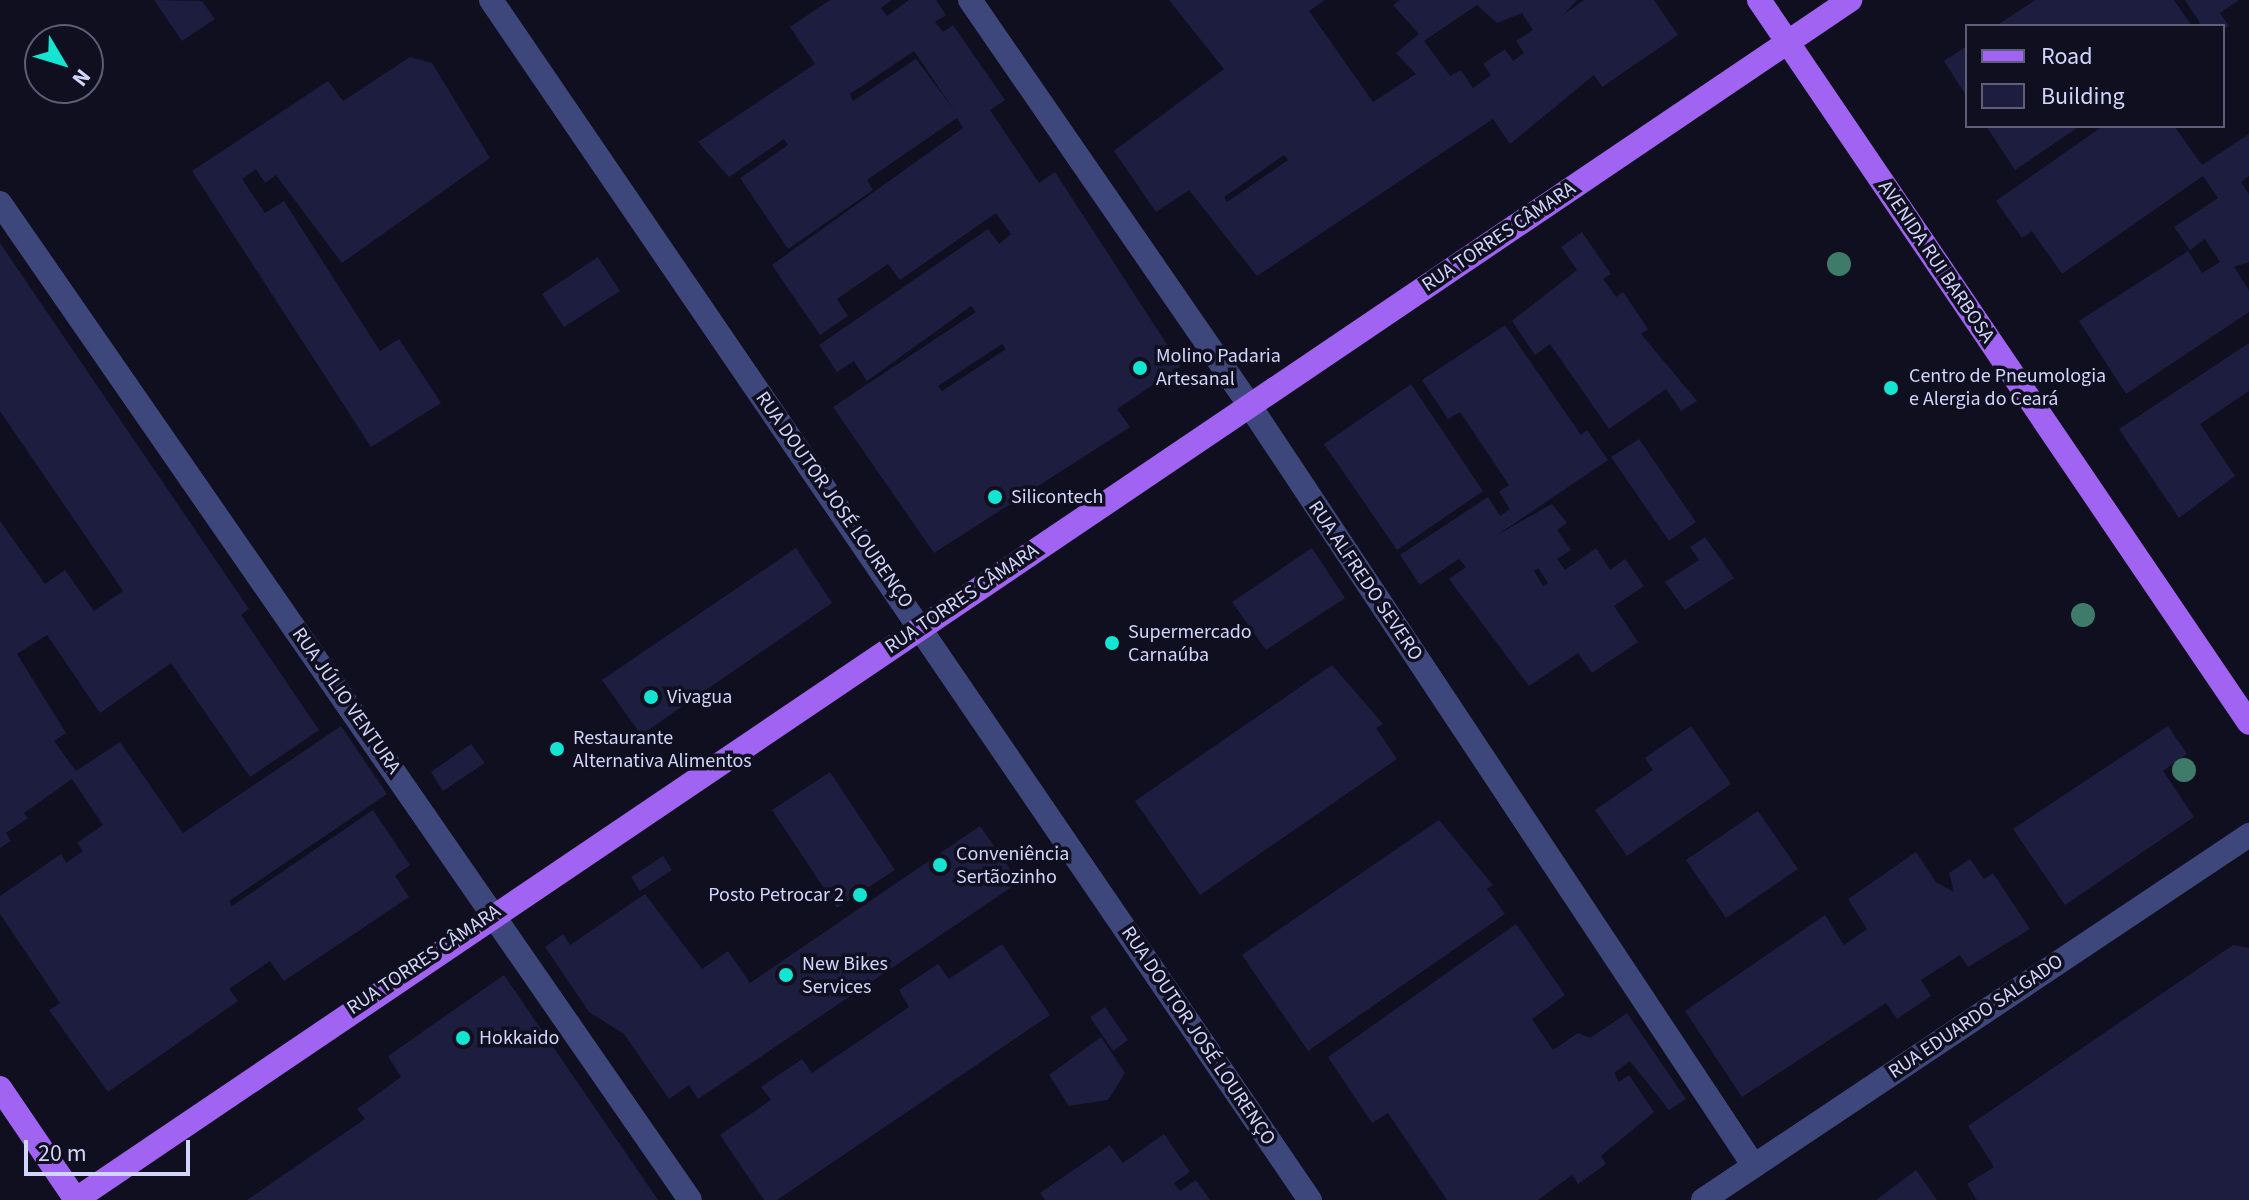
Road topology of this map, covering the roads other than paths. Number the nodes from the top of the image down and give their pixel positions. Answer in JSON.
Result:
{"nodes":[{"id":1,"x":491,"y":0,"type":"edge"},
{"id":2,"x":970,"y":0,"type":"edge"},
{"id":3,"x":1759,"y":0,"type":"edge"},
{"id":4,"x":1850,"y":0,"type":"edge"},
{"id":5,"x":1787,"y":42,"type":"junction"},
{"id":6,"x":0,"y":203,"type":"edge"},
{"id":7,"x":1250,"y":406,"type":"junction"},
{"id":8,"x":922,"y":626,"type":"junction"},
{"id":9,"x":2249,"y":723,"type":"edge"},
{"id":10,"x":2249,"y":835,"type":"edge"},
{"id":11,"x":493,"y":912,"type":"junction"},
{"id":12,"x":0,"y":1088,"type":"edge"},
{"id":13,"x":1754,"y":1166,"type":"junction"},
{"id":14,"x":76,"y":1200,"type":"edge"},
{"id":15,"x":690,"y":1200,"type":"edge"},
{"id":16,"x":1310,"y":1200,"type":"edge"},
{"id":17,"x":1703,"y":1200,"type":"edge"}],
"edges":[{"from":1,"to":8,"type":"street","name":"RUA DOUTOR JOSÉ LOURENÇO"},
{"from":2,"to":7,"type":"street","name":"RUA ALFREDO SEVERO"},
{"from":3,"to":5,"type":"main road","name":"AVENIDA RUI BARBOSA"},
{"from":4,"to":5,"type":"main road","name":"RUA TORRES CÂMARA"},
{"from":5,"to":7,"type":"main road","name":"RUA TORRES CÂMARA"},
{"from":5,"to":9,"type":"main road","name":"AVENIDA RUI BARBOSA"},
{"from":6,"to":11,"type":"street","name":"RUA JÚLIO VENTURA"},
{"from":7,"to":8,"type":"main road","name":"RUA TORRES CÂMARA"},
{"from":7,"to":13,"type":"street","name":"RUA ALFREDO SEVERO"},
{"from":8,"to":11,"type":"main road","name":"RUA TORRES CÂMARA"},
{"from":8,"to":16,"type":"street","name":"RUA DOUTOR JOSÉ LOURENÇO"},
{"from":10,"to":13,"type":"street","name":"RUA EDUARDO SALGADO"},
{"from":11,"to":14,"type":"main road","name":"RUA TORRES CÂMARA"},
{"from":11,"to":15,"type":"street","name":"RUA JÚLIO VENTURA"},
{"from":12,"to":14,"type":"main road"},
{"from":13,"to":17,"type":"street","name":"RUA EDUARDO SALGADO"}]}
